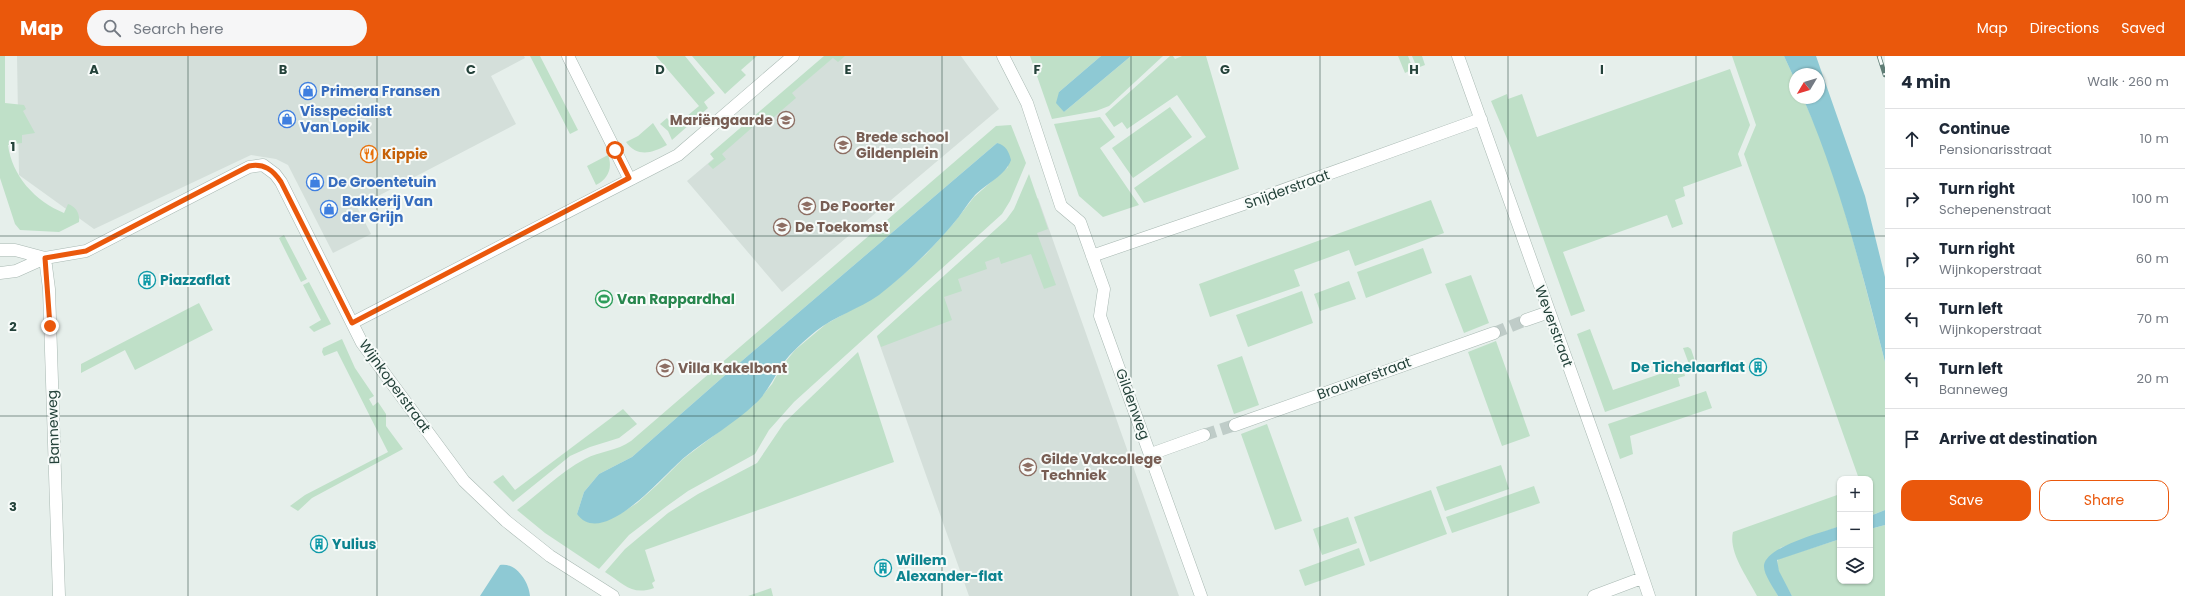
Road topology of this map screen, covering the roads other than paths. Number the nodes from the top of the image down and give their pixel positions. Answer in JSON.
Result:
{"nodes":[{"id":1,"x":568,"y":56,"type":"edge"},
{"id":2,"x":793,"y":56,"type":"edge"},
{"id":3,"x":1003,"y":56,"type":"edge"},
{"id":4,"x":1458,"y":56,"type":"edge"},
{"id":5,"x":1481,"y":120,"type":"junction"},
{"id":6,"x":629,"y":178,"type":"junction"},
{"id":7,"x":0,"y":250,"type":"edge"},
{"id":8,"x":1092,"y":256,"type":"junction"},
{"id":9,"x":45,"y":258,"type":"junction"},
{"id":10,"x":0,"y":273,"type":"edge"},
{"id":11,"x":1549,"y":312,"type":"junction"},
{"id":12,"x":1526,"y":320,"type":"tunnel mouth"},
{"id":13,"x":352,"y":323,"type":"junction"},
{"id":14,"x":1494,"y":333,"type":"tunnel mouth"},
{"id":15,"x":1235,"y":424,"type":"tunnel mouth"},
{"id":16,"x":1204,"y":435,"type":"tunnel mouth"},
{"id":17,"x":1151,"y":454,"type":"junction"},
{"id":18,"x":1642,"y":578,"type":"junction"},
{"id":19,"x":59,"y":596,"type":"edge"},
{"id":20,"x":614,"y":596,"type":"edge"},
{"id":21,"x":1202,"y":596,"type":"edge"},
{"id":22,"x":1594,"y":596,"type":"edge"},
{"id":23,"x":1649,"y":596,"type":"edge"}],
"edges":[{"from":1,"to":6,"type":"street"},
{"from":2,"to":6,"type":"street"},
{"from":3,"to":8,"type":"street","name":"Gildenweg"},
{"from":4,"to":5,"type":"street","name":"Weverstraat"},
{"from":5,"to":8,"type":"street","name":"Snijderstraat"},
{"from":5,"to":11,"type":"street","name":"Weverstraat"},
{"from":6,"to":13,"type":"street"},
{"from":7,"to":9,"type":"street","name":"Wijnkoperstraat"},
{"from":8,"to":17,"type":"street","name":"Gildenweg"},
{"from":9,"to":10,"type":"street","name":"Wijnkoperstraat"},
{"from":9,"to":13,"type":"street","name":"Wijnkoperstraat"},
{"from":9,"to":19,"type":"street","name":"Banneweg"},
{"from":11,"to":12,"type":"street"},
{"from":11,"to":18,"type":"street","name":"Weverstraat"},
{"from":13,"to":20,"type":"street","name":"Wijnkoperstraat"},
{"from":14,"to":15,"type":"street","name":"Brouwerstraat"},
{"from":16,"to":17,"type":"street"},
{"from":17,"to":21,"type":"street","name":"Gildenweg"},
{"from":18,"to":22,"type":"street"},
{"from":18,"to":23,"type":"street","name":"Weverstraat"}]}
